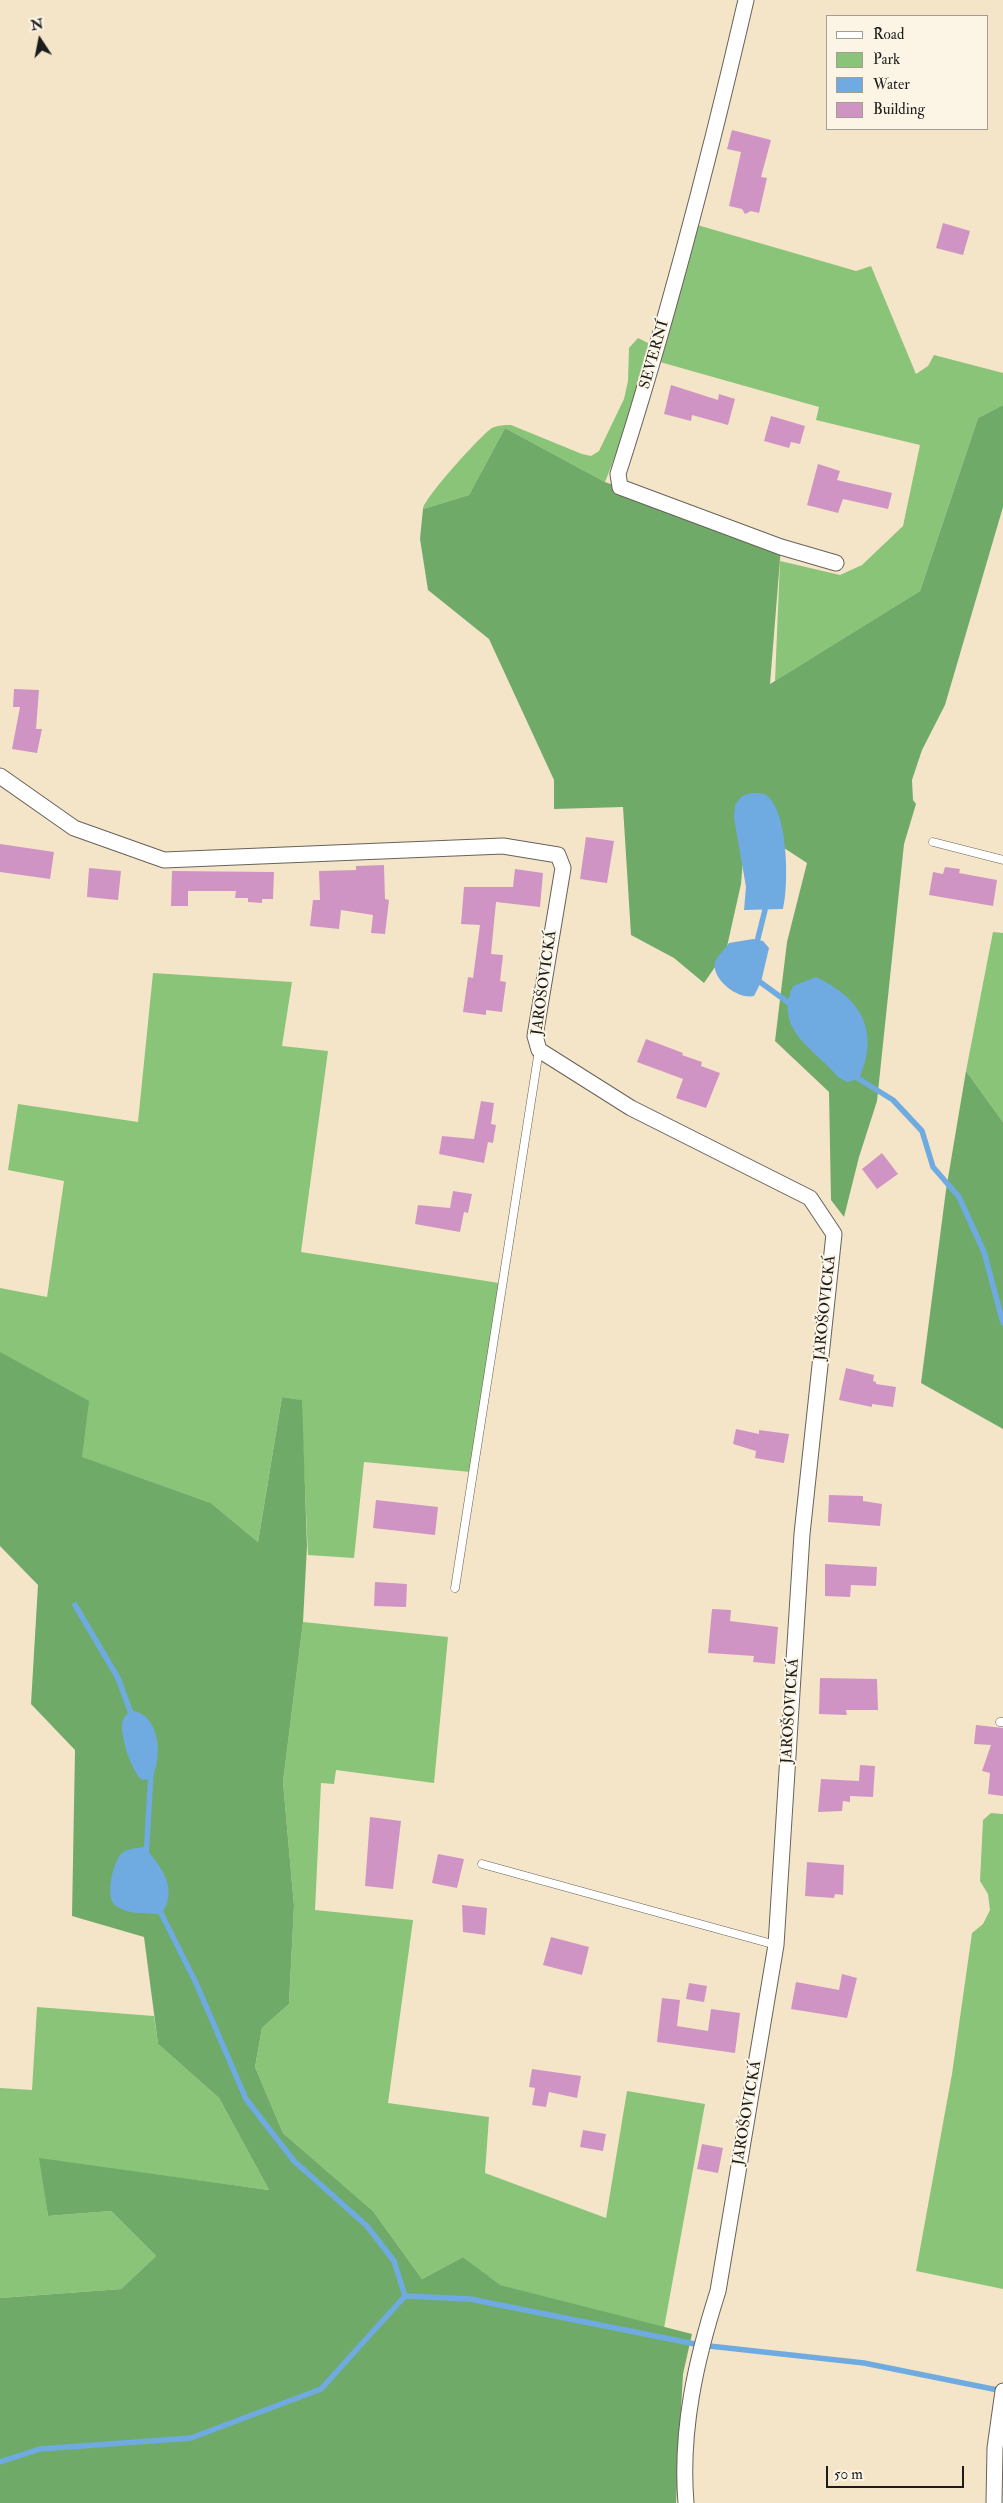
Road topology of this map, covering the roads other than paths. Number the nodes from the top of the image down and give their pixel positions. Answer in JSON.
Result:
{"nodes":[{"id":1,"x":746,"y":0,"type":"edge"},
{"id":2,"x":836,"y":563,"type":"dead end"},
{"id":3,"x":0,"y":776,"type":"edge"},
{"id":4,"x":933,"y":842,"type":"dead end"},
{"id":5,"x":1003,"y":860,"type":"edge"},
{"id":6,"x":539,"y":1050,"type":"junction"},
{"id":7,"x":455,"y":1588,"type":"dead end"},
{"id":8,"x":482,"y":1864,"type":"dead end"},
{"id":9,"x":776,"y":1945,"type":"junction"},
{"id":10,"x":1003,"y":2391,"type":"edge"},
{"id":11,"x":686,"y":2503,"type":"edge"},
{"id":12,"x":994,"y":2503,"type":"edge"}],
"edges":[{"from":1,"to":2,"type":"street","name":"SEVERNÍ"},
{"from":3,"to":6,"type":"street","name":"JAROŠOVICKÁ"},
{"from":4,"to":5,"type":"lane"},
{"from":6,"to":7,"type":"lane"},
{"from":6,"to":9,"type":"street","name":"JAROŠOVICKÁ"},
{"from":8,"to":9,"type":"lane"},
{"from":9,"to":11,"type":"street","name":"JAROŠOVICKÁ"},
{"from":10,"to":12,"type":"street"}]}
